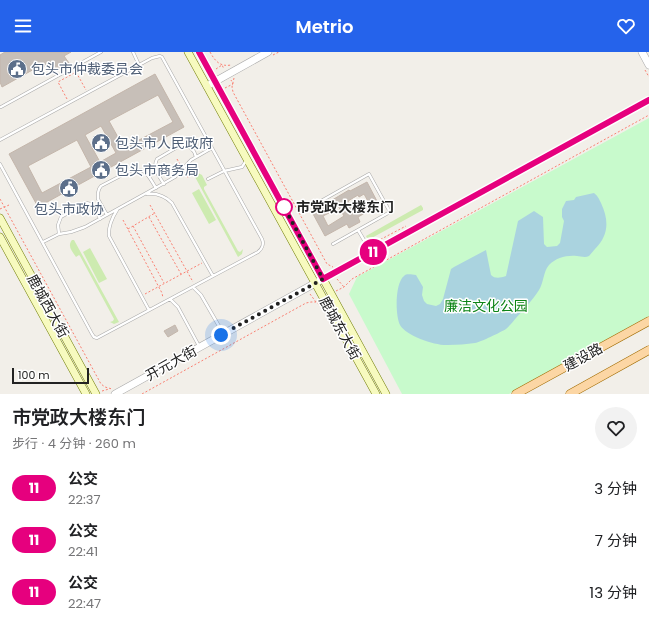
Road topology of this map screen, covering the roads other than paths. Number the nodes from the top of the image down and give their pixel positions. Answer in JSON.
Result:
{"nodes":[{"id":1,"x":101,"y":52,"type":"edge"},
{"id":2,"x":133,"y":52,"type":"edge"},
{"id":3,"x":188,"y":52,"type":"edge"},
{"id":4,"x":199,"y":52,"type":"edge"},
{"id":5,"x":268,"y":52,"type":"edge"},
{"id":6,"x":642,"y":52,"type":"edge"},
{"id":7,"x":139,"y":65,"type":"junction"},
{"id":8,"x":649,"y":65,"type":"edge"},
{"id":9,"x":215,"y":81,"type":"junction"},
{"id":10,"x":207,"y":86,"type":"junction"},
{"id":11,"x":649,"y":100,"type":"edge"},
{"id":12,"x":2,"y":107,"type":"dead end"},
{"id":13,"x":0,"y":140,"type":"edge"},
{"id":14,"x":212,"y":148,"type":"junction"},
{"id":15,"x":196,"y":157,"type":"junction"},
{"id":16,"x":247,"y":159,"type":"junction"},
{"id":17,"x":0,"y":164,"type":"edge"},
{"id":18,"x":224,"y":171,"type":"junction"},
{"id":19,"x":208,"y":179,"type":"dead end"},
{"id":20,"x":164,"y":184,"type":"junction"},
{"id":21,"x":156,"y":188,"type":"junction"},
{"id":22,"x":144,"y":194,"type":"junction"},
{"id":23,"x":321,"y":201,"type":"dead end"},
{"id":24,"x":118,"y":208,"type":"junction"},
{"id":25,"x":106,"y":215,"type":"junction"},
{"id":26,"x":0,"y":218,"type":"edge"},
{"id":27,"x":100,"y":218,"type":"junction"},
{"id":28,"x":358,"y":230,"type":"junction"},
{"id":29,"x":58,"y":234,"type":"junction"},
{"id":30,"x":0,"y":237,"type":"edge"},
{"id":31,"x":42,"y":242,"type":"junction"},
{"id":32,"x":333,"y":244,"type":"dead end"},
{"id":33,"x":371,"y":253,"type":"junction"},
{"id":34,"x":212,"y":276,"type":"junction"},
{"id":35,"x":323,"y":279,"type":"junction"},
{"id":36,"x":315,"y":283,"type":"junction"},
{"id":37,"x":193,"y":287,"type":"junction"},
{"id":38,"x":170,"y":299,"type":"junction"},
{"id":39,"x":149,"y":310,"type":"junction"},
{"id":40,"x":649,"y":321,"type":"edge"},
{"id":41,"x":221,"y":335,"type":"junction"},
{"id":42,"x":197,"y":348,"type":"junction"},
{"id":43,"x":649,"y":350,"type":"edge"},
{"id":44,"x":112,"y":391,"type":"edge"},
{"id":45,"x":86,"y":394,"type":"edge"},
{"id":46,"x":96,"y":394,"type":"edge"},
{"id":47,"x":376,"y":394,"type":"edge"},
{"id":48,"x":386,"y":394,"type":"edge"},
{"id":49,"x":516,"y":394,"type":"edge"},
{"id":50,"x":570,"y":394,"type":"edge"}],
"edges":[{"from":1,"to":12,"type":"lane"},
{"from":2,"to":7,"type":"lane"},
{"from":3,"to":10,"type":"main road","name":"鹿城东大街"},
{"from":4,"to":9,"type":"main road","name":"鹿城东大街"},
{"from":5,"to":9,"type":"street"},
{"from":6,"to":8,"type":"street"},
{"from":7,"to":13,"type":"lane"},
{"from":7,"to":14,"type":"lane"},
{"from":9,"to":10,"type":"street"},
{"from":9,"to":35,"type":"main road","name":"鹿城东大街"},
{"from":10,"to":16,"type":"main road","name":"鹿城东大街"},
{"from":11,"to":33,"type":"street","name":"开元大街"},
{"from":14,"to":15,"type":"lane"},
{"from":14,"to":18,"type":"lane"},
{"from":15,"to":20,"type":"lane"},
{"from":15,"to":20,"type":"lane"},
{"from":16,"to":18,"type":"lane"},
{"from":16,"to":36,"type":"main road","name":"鹿城东大街"},
{"from":17,"to":31,"type":"lane"},
{"from":18,"to":19,"type":"lane"},
{"from":18,"to":34,"type":"lane"},
{"from":20,"to":21,"type":"lane"},
{"from":21,"to":22,"type":"lane"},
{"from":21,"to":25,"type":"lane"},
{"from":22,"to":24,"type":"lane"},
{"from":22,"to":34,"type":"lane"},
{"from":23,"to":28,"type":"lane"},
{"from":24,"to":25,"type":"lane"},
{"from":24,"to":39,"type":"lane"},
{"from":25,"to":27,"type":"lane"},
{"from":26,"to":46,"type":"main road","name":"鹿城西大街"},
{"from":27,"to":29,"type":"lane"},
{"from":27,"to":29,"type":"lane"},
{"from":28,"to":32,"type":"lane"},
{"from":28,"to":33,"type":"lane"},
{"from":29,"to":31,"type":"lane"},
{"from":30,"to":45,"type":"main road","name":"鹿城西大街"},
{"from":31,"to":39,"type":"lane"},
{"from":33,"to":35,"type":"street","name":"开元大街"},
{"from":34,"to":37,"type":"lane"},
{"from":35,"to":36,"type":"street","name":"开元大街"},
{"from":35,"to":48,"type":"main road","name":"鹿城东大街"},
{"from":36,"to":41,"type":"street","name":"开元大街"},
{"from":36,"to":47,"type":"main road","name":"鹿城东大街"},
{"from":37,"to":38,"type":"lane"},
{"from":37,"to":41,"type":"lane"},
{"from":38,"to":39,"type":"lane"},
{"from":38,"to":42,"type":"lane"},
{"from":40,"to":49,"type":"main road","name":"建设路"},
{"from":41,"to":42,"type":"street","name":"开元大街"},
{"from":42,"to":44,"type":"street","name":"开元大街"},
{"from":43,"to":50,"type":"main road","name":"建设路"}]}
